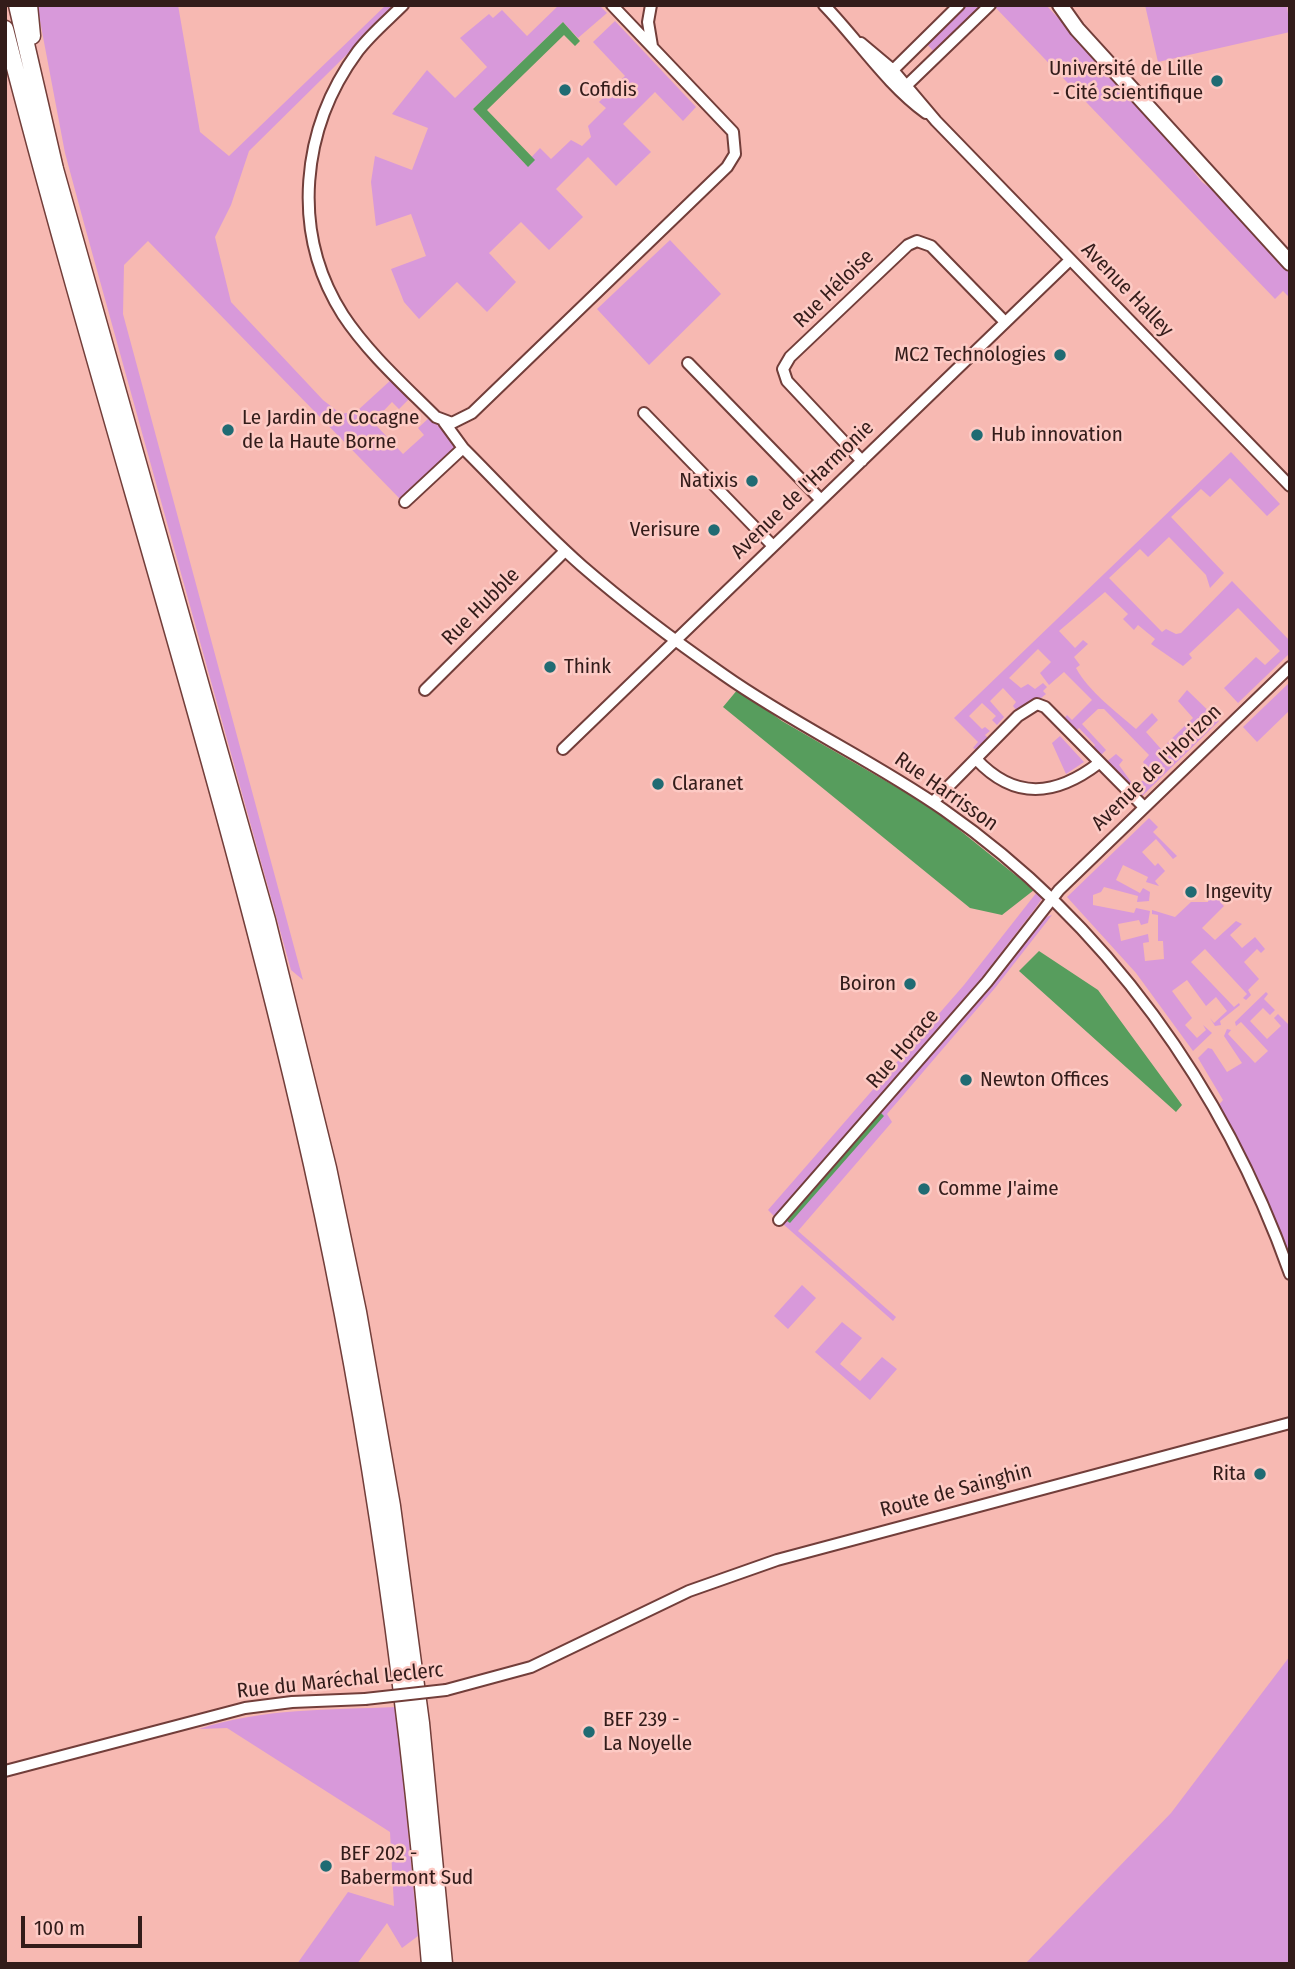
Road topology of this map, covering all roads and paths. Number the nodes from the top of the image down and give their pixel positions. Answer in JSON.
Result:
{"nodes":[{"id":1,"x":17,"y":5,"type":"edge"},
{"id":2,"x":29,"y":5,"type":"edge"},
{"id":3,"x":403,"y":5,"type":"edge"},
{"id":4,"x":612,"y":5,"type":"edge"},
{"id":5,"x":651,"y":5,"type":"edge"},
{"id":6,"x":824,"y":5,"type":"edge"},
{"id":7,"x":959,"y":5,"type":"edge"},
{"id":8,"x":990,"y":5,"type":"edge"},
{"id":9,"x":1051,"y":5,"type":"edge"},
{"id":10,"x":1060,"y":5,"type":"edge"},
{"id":11,"x":5,"y":23,"type":"edge"},
{"id":12,"x":5,"y":29,"type":"edge"},
{"id":13,"x":1077,"y":29,"type":"junction"},
{"id":14,"x":657,"y":54,"type":"junction"},
{"id":15,"x":13,"y":58,"type":"junction"},
{"id":16,"x":897,"y":80,"type":"junction"},
{"id":17,"x":64,"y":200,"type":"junction"},
{"id":18,"x":903,"y":230,"type":"dead end"},
{"id":19,"x":913,"y":241,"type":"junction"},
{"id":20,"x":1070,"y":260,"type":"junction"},
{"id":21,"x":1290,"y":263,"type":"edge"},
{"id":22,"x":1005,"y":323,"type":"junction"},
{"id":23,"x":688,"y":363,"type":"dead end"},
{"id":24,"x":644,"y":413,"type":"dead end"},
{"id":25,"x":443,"y":422,"type":"junction"},
{"id":26,"x":463,"y":447,"type":"junction"},
{"id":27,"x":862,"y":461,"type":"junction"},
{"id":28,"x":1290,"y":486,"type":"edge"},
{"id":29,"x":821,"y":500,"type":"junction"},
{"id":30,"x":405,"y":502,"type":"dead end"},
{"id":31,"x":774,"y":546,"type":"junction"},
{"id":32,"x":565,"y":551,"type":"junction"},
{"id":33,"x":676,"y":640,"type":"junction"},
{"id":34,"x":1290,"y":667,"type":"edge"},
{"id":35,"x":425,"y":690,"type":"dead end"},
{"id":36,"x":563,"y":749,"type":"dead end"},
{"id":37,"x":976,"y":759,"type":"junction"},
{"id":38,"x":1099,"y":763,"type":"junction"},
{"id":39,"x":933,"y":802,"type":"junction"},
{"id":40,"x":1144,"y":807,"type":"junction"},
{"id":41,"x":1052,"y":898,"type":"junction"},
{"id":42,"x":779,"y":1220,"type":"dead end"},
{"id":43,"x":1290,"y":1274,"type":"edge"},
{"id":44,"x":1290,"y":1416,"type":"edge"},
{"id":45,"x":1290,"y":1423,"type":"edge"},
{"id":46,"x":1258,"y":1429,"type":"junction"},
{"id":47,"x":667,"y":1601,"type":"joint"},
{"id":48,"x":5,"y":1771,"type":"edge"},
{"id":49,"x":430,"y":1964,"type":"edge"},
{"id":50,"x":444,"y":1964,"type":"edge"}],
"edges":[{"from":1,"to":17,"type":"highway"},
{"from":2,"to":17,"type":"highway"},
{"from":3,"to":25,"type":"street","name":"Rue Harrisson"},
{"from":4,"to":14,"type":"street"},
{"from":5,"to":14,"type":"street"},
{"from":6,"to":16,"type":"street","name":"Avenue Halley"},
{"from":7,"to":16,"type":"street"},
{"from":8,"to":16,"type":"street"},
{"from":9,"to":13,"type":"main road"},
{"from":10,"to":13,"type":"main road"},
{"from":11,"to":15,"type":"highway"},
{"from":12,"to":15,"type":"highway"},
{"from":13,"to":21,"type":"main road"},
{"from":14,"to":25,"type":"street"},
{"from":15,"to":49,"type":"highway"},
{"from":16,"to":20,"type":"street","name":"Avenue Halley"},
{"from":17,"to":50,"type":"highway"},
{"from":18,"to":19,"type":"street"},
{"from":19,"to":22,"type":"street"},
{"from":19,"to":27,"type":"street","name":"Rue Héloise"},
{"from":20,"to":22,"type":"street","name":"Avenue de l'Harmonie"},
{"from":20,"to":28,"type":"street","name":"Avenue Halley"},
{"from":22,"to":27,"type":"street","name":"Avenue de l'Harmonie"},
{"from":23,"to":29,"type":"street"},
{"from":24,"to":31,"type":"street"},
{"from":25,"to":26,"type":"street","name":"Rue Harrisson"},
{"from":26,"to":30,"type":"street"},
{"from":26,"to":32,"type":"street","name":"Rue Harrisson"},
{"from":27,"to":29,"type":"street","name":"Avenue de l'Harmonie"},
{"from":29,"to":31,"type":"street","name":"Avenue de l'Harmonie"},
{"from":31,"to":33,"type":"street","name":"Avenue de l'Harmonie"},
{"from":32,"to":33,"type":"street","name":"Rue Harrisson"},
{"from":32,"to":35,"type":"street","name":"Rue Hubble"},
{"from":33,"to":36,"type":"street","name":"Avenue de l'Harmonie"},
{"from":33,"to":39,"type":"street","name":"Rue Harrisson"},
{"from":34,"to":40,"type":"street","name":"Avenue de l'Horizon"},
{"from":37,"to":38,"type":"street"},
{"from":37,"to":38,"type":"street"},
{"from":37,"to":39,"type":"street"},
{"from":38,"to":40,"type":"street"},
{"from":39,"to":41,"type":"street","name":"Rue Harrisson"},
{"from":40,"to":41,"type":"street","name":"Avenue de l'Horizon"},
{"from":41,"to":42,"type":"street","name":"Rue Horace"},
{"from":41,"to":43,"type":"street","name":"Rue Harrisson"},
{"from":44,"to":46,"type":"street","name":"Route de Sainghin"},
{"from":45,"to":46,"type":"street","name":"Route de Sainghin"},
{"from":46,"to":47,"type":"street","name":"Route de Sainghin"},
{"from":47,"to":48,"type":"street","name":"Rue du Maréchal Leclerc","bridge":true}]}
